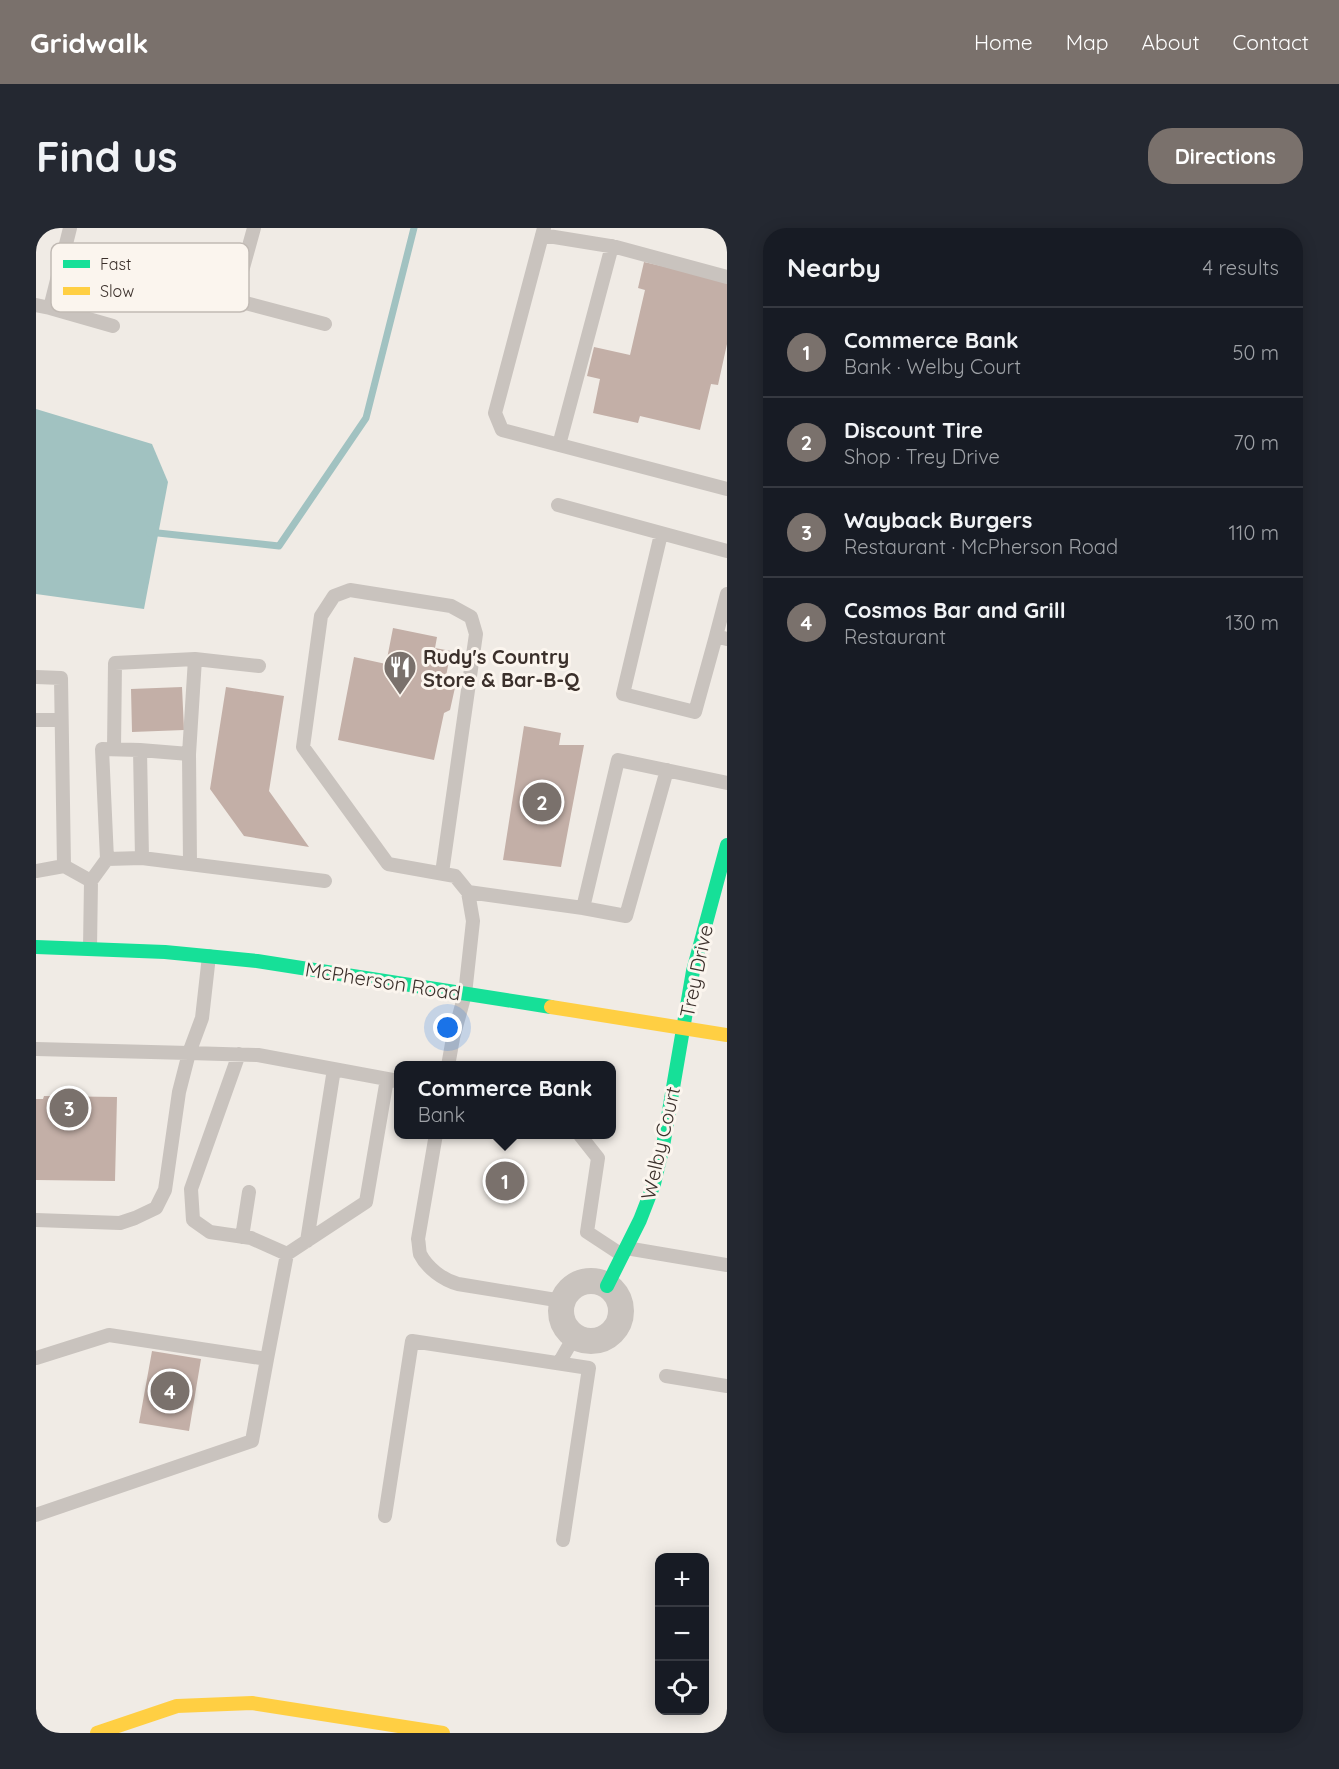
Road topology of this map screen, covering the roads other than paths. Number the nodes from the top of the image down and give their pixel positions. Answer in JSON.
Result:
{"nodes":[{"id":1,"x":70,"y":228,"type":"edge"},
{"id":2,"x":254,"y":228,"type":"edge"},
{"id":3,"x":543,"y":232,"type":"edge"},
{"id":4,"x":65,"y":243,"type":"edge"},
{"id":5,"x":249,"y":246,"type":"edge"},
{"id":6,"x":612,"y":246,"type":"junction"},
{"id":7,"x":727,"y":277,"type":"edge"},
{"id":8,"x":51,"y":284,"type":"edge"},
{"id":9,"x":249,"y":304,"type":"edge"},
{"id":10,"x":43,"y":307,"type":"edge"},
{"id":11,"x":61,"y":312,"type":"edge"},
{"id":12,"x":325,"y":324,"type":"dead end"},
{"id":13,"x":113,"y":326,"type":"dead end"},
{"id":14,"x":559,"y":445,"type":"junction"},
{"id":15,"x":727,"y":489,"type":"edge"},
{"id":16,"x":558,"y":505,"type":"dead end"},
{"id":17,"x":662,"y":534,"type":"junction"},
{"id":18,"x":727,"y":551,"type":"edge"},
{"id":19,"x":727,"y":594,"type":"edge"},
{"id":20,"x":722,"y":638,"type":"edge"},
{"id":21,"x":195,"y":659,"type":"junction"},
{"id":22,"x":259,"y":666,"type":"dead end"},
{"id":23,"x":36,"y":677,"type":"edge"},
{"id":24,"x":36,"y":720,"type":"edge"},
{"id":25,"x":60,"y":720,"type":"junction"},
{"id":26,"x":114,"y":749,"type":"junction"},
{"id":27,"x":140,"y":750,"type":"junction"},
{"id":28,"x":189,"y":754,"type":"junction"},
{"id":29,"x":667,"y":770,"type":"junction"},
{"id":30,"x":727,"y":783,"type":"edge"},
{"id":31,"x":727,"y":845,"type":"edge"},
{"id":32,"x":142,"y":858,"type":"junction"},
{"id":33,"x":107,"y":859,"type":"junction"},
{"id":34,"x":190,"y":863,"type":"junction"},
{"id":35,"x":64,"y":866,"type":"junction"},
{"id":36,"x":36,"y":871,"type":"edge"},
{"id":37,"x":442,"y":873,"type":"junction"},
{"id":38,"x":91,"y":881,"type":"junction"},
{"id":39,"x":325,"y":881,"type":"dead end"},
{"id":40,"x":468,"y":892,"type":"junction"},
{"id":41,"x":713,"y":899,"type":"junction"},
{"id":42,"x":727,"y":903,"type":"edge"},
{"id":43,"x":583,"y":908,"type":"junction"},
{"id":44,"x":36,"y":947,"type":"edge"},
{"id":45,"x":90,"y":948,"type":"junction"},
{"id":46,"x":209,"y":956,"type":"junction"},
{"id":47,"x":465,"y":994,"type":"junction"},
{"id":48,"x":683,"y":1028,"type":"junction"},
{"id":49,"x":727,"y":1035,"type":"edge"},
{"id":50,"x":36,"y":1048,"type":"edge"},
{"id":51,"x":189,"y":1053,"type":"junction"},
{"id":52,"x":239,"y":1054,"type":"junction"},
{"id":53,"x":449,"y":1061,"type":"edge"},
{"id":54,"x":334,"y":1069,"type":"junction"},
{"id":55,"x":393,"y":1080,"type":"edge"},
{"id":56,"x":435,"y":1139,"type":"edge"},
{"id":57,"x":583,"y":1139,"type":"edge"},
{"id":58,"x":249,"y":1192,"type":"dead end"},
{"id":59,"x":36,"y":1221,"type":"edge"},
{"id":60,"x":242,"y":1237,"type":"junction"},
{"id":61,"x":307,"y":1241,"type":"junction"},
{"id":62,"x":624,"y":1251,"type":"junction"},
{"id":63,"x":287,"y":1254,"type":"junction"},
{"id":64,"x":727,"y":1264,"type":"edge"},
{"id":65,"x":607,"y":1286,"type":"junction"},
{"id":66,"x":562,"y":1301,"type":"junction"},
{"id":67,"x":574,"y":1337,"type":"junction"},
{"id":68,"x":36,"y":1358,"type":"edge"},
{"id":69,"x":267,"y":1359,"type":"junction"},
{"id":70,"x":559,"y":1364,"type":"junction"},
{"id":71,"x":666,"y":1376,"type":"dead end"},
{"id":72,"x":727,"y":1386,"type":"edge"},
{"id":73,"x":36,"y":1515,"type":"edge"},
{"id":74,"x":386,"y":1516,"type":"dead end"},
{"id":75,"x":563,"y":1540,"type":"dead end"},
{"id":76,"x":319,"y":1724,"type":"edge"},
{"id":77,"x":97,"y":1733,"type":"edge"},
{"id":78,"x":443,"y":1733,"type":"edge"}],
"edges":[{"from":1,"to":4,"type":"lane"},
{"from":2,"to":5,"type":"lane"},
{"from":3,"to":6,"type":"lane"},
{"from":3,"to":14,"type":"lane"},
{"from":6,"to":7,"type":"lane"},
{"from":6,"to":14,"type":"lane"},
{"from":8,"to":10,"type":"lane"},
{"from":9,"to":12,"type":"lane"},
{"from":11,"to":13,"type":"lane"},
{"from":14,"to":15,"type":"lane"},
{"from":16,"to":17,"type":"lane"},
{"from":17,"to":18,"type":"lane"},
{"from":17,"to":20,"type":"lane"},
{"from":19,"to":20,"type":"lane"},
{"from":21,"to":22,"type":"lane"},
{"from":21,"to":26,"type":"lane"},
{"from":21,"to":28,"type":"lane"},
{"from":23,"to":25,"type":"lane"},
{"from":24,"to":25,"type":"lane"},
{"from":25,"to":35,"type":"lane"},
{"from":26,"to":27,"type":"lane"},
{"from":26,"to":33,"type":"lane"},
{"from":27,"to":28,"type":"lane"},
{"from":27,"to":32,"type":"lane"},
{"from":28,"to":34,"type":"lane"},
{"from":29,"to":30,"type":"lane"},
{"from":29,"to":43,"type":"lane"},
{"from":29,"to":43,"type":"lane"},
{"from":31,"to":41,"type":"street","name":"Trey Drive"},
{"from":32,"to":33,"type":"lane"},
{"from":32,"to":34,"type":"lane"},
{"from":33,"to":38,"type":"lane"},
{"from":34,"to":39,"type":"lane"},
{"from":35,"to":36,"type":"lane"},
{"from":35,"to":38,"type":"lane"},
{"from":37,"to":37,"type":"lane"},
{"from":37,"to":40,"type":"lane"},
{"from":38,"to":45,"type":"lane"},
{"from":40,"to":43,"type":"lane"},
{"from":40,"to":47,"type":"lane"},
{"from":41,"to":42,"type":"lane"},
{"from":41,"to":48,"type":"street","name":"Trey Drive"},
{"from":44,"to":45,"type":"street","name":"McPherson Road"},
{"from":45,"to":46,"type":"street","name":"McPherson Road"},
{"from":46,"to":47,"type":"street","name":"McPherson Road"},
{"from":46,"to":51,"type":"lane"},
{"from":47,"to":48,"type":"street","name":"McPherson Road"},
{"from":47,"to":53,"type":"lane"},
{"from":48,"to":49,"type":"street","name":"McPherson Road"},
{"from":48,"to":62,"type":"street","name":"Welby Court"},
{"from":50,"to":51,"type":"lane"},
{"from":51,"to":52,"type":"lane"},
{"from":51,"to":59,"type":"lane"},
{"from":52,"to":54,"type":"lane"},
{"from":52,"to":60,"type":"lane"},
{"from":54,"to":55,"type":"lane"},
{"from":54,"to":61,"type":"lane"},
{"from":55,"to":61,"type":"lane"},
{"from":56,"to":66,"type":"lane"},
{"from":57,"to":62,"type":"lane"},
{"from":58,"to":60,"type":"lane"},
{"from":60,"to":63,"type":"lane"},
{"from":61,"to":63,"type":"lane"},
{"from":62,"to":64,"type":"lane"},
{"from":62,"to":65,"type":"street","name":"Welby Court"},
{"from":63,"to":69,"type":"lane"},
{"from":65,"to":66,"type":"street"},
{"from":65,"to":67,"type":"street"},
{"from":66,"to":67,"type":"street"},
{"from":67,"to":70,"type":"lane"},
{"from":68,"to":69,"type":"lane"},
{"from":69,"to":73,"type":"lane"},
{"from":70,"to":74,"type":"lane"},
{"from":70,"to":75,"type":"lane"},
{"from":71,"to":72,"type":"lane"},
{"from":76,"to":77,"type":"street"},
{"from":76,"to":78,"type":"street"}]}
